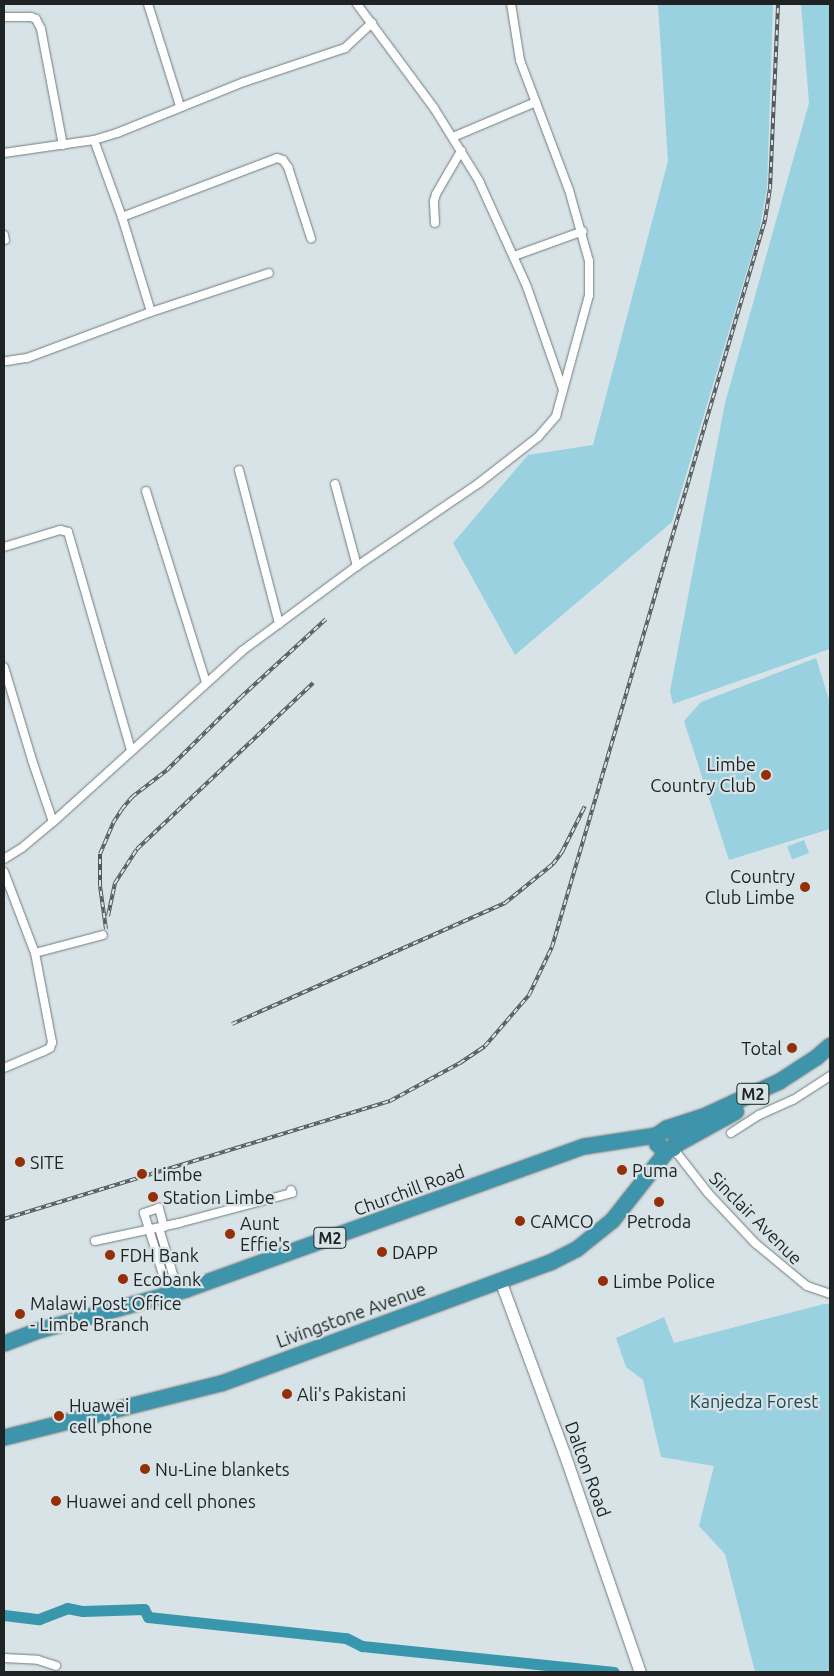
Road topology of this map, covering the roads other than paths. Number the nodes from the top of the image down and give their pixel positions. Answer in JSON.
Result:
{"nodes":[{"id":1,"x":148,"y":4,"type":"edge"},
{"id":2,"x":357,"y":4,"type":"edge"},
{"id":3,"x":511,"y":4,"type":"edge"},
{"id":4,"x":4,"y":17,"type":"edge"},
{"id":5,"x":372,"y":23,"type":"junction"},
{"id":6,"x":536,"y":102,"type":"junction"},
{"id":7,"x":180,"y":106,"type":"junction"},
{"id":8,"x":453,"y":137,"type":"junction"},
{"id":9,"x":94,"y":140,"type":"junction"},
{"id":10,"x":63,"y":145,"type":"junction"},
{"id":11,"x":461,"y":151,"type":"junction"},
{"id":12,"x":4,"y":154,"type":"edge"},
{"id":13,"x":122,"y":217,"type":"junction"},
{"id":14,"x":435,"y":222,"type":"dead end"},
{"id":15,"x":582,"y":231,"type":"junction"},
{"id":16,"x":311,"y":238,"type":"dead end"},
{"id":17,"x":514,"y":256,"type":"junction"},
{"id":18,"x":269,"y":273,"type":"dead end"},
{"id":19,"x":151,"y":312,"type":"junction"},
{"id":20,"x":7,"y":361,"type":"dead end"},
{"id":21,"x":563,"y":390,"type":"junction"},
{"id":22,"x":239,"y":470,"type":"dead end"},
{"id":23,"x":335,"y":484,"type":"dead end"},
{"id":24,"x":146,"y":492,"type":"dead end"},
{"id":25,"x":4,"y":547,"type":"edge"},
{"id":26,"x":358,"y":566,"type":"junction"},
{"id":27,"x":279,"y":624,"type":"junction"},
{"id":28,"x":4,"y":667,"type":"edge"},
{"id":29,"x":206,"y":682,"type":"junction"},
{"id":30,"x":131,"y":750,"type":"junction"},
{"id":31,"x":53,"y":822,"type":"junction"},
{"id":32,"x":4,"y":860,"type":"edge"},
{"id":33,"x":4,"y":872,"type":"edge"},
{"id":34,"x":102,"y":934,"type":"dead end"},
{"id":35,"x":35,"y":953,"type":"junction"},
{"id":36,"x":830,"y":1045,"type":"edge"},
{"id":37,"x":830,"y":1052,"type":"edge"},
{"id":38,"x":4,"y":1068,"type":"edge"},
{"id":39,"x":830,"y":1076,"type":"edge"},
{"id":40,"x":661,"y":1131,"type":"junction"},
{"id":41,"x":731,"y":1133,"type":"dead end"},
{"id":42,"x":672,"y":1147,"type":"junction"},
{"id":43,"x":291,"y":1190,"type":"dead end"},
{"id":44,"x":162,"y":1227,"type":"junction"},
{"id":45,"x":148,"y":1230,"type":"junction"},
{"id":46,"x":95,"y":1242,"type":"dead end"},
{"id":47,"x":168,"y":1256,"type":"junction"},
{"id":48,"x":158,"y":1259,"type":"junction"},
{"id":49,"x":500,"y":1280,"type":"junction"},
{"id":50,"x":174,"y":1292,"type":"junction"},
{"id":51,"x":830,"y":1294,"type":"edge"},
{"id":52,"x":4,"y":1342,"type":"edge"},
{"id":53,"x":4,"y":1438,"type":"edge"},
{"id":54,"x":4,"y":1658,"type":"edge"},
{"id":55,"x":56,"y":1666,"type":"dead end"},
{"id":56,"x":640,"y":1672,"type":"edge"}],
"edges":[{"from":1,"to":7,"type":"street"},
{"from":2,"to":5,"type":"street"},
{"from":3,"to":6,"type":"street"},
{"from":4,"to":10,"type":"street"},
{"from":5,"to":7,"type":"street"},
{"from":5,"to":8,"type":"street"},
{"from":6,"to":8,"type":"street"},
{"from":6,"to":15,"type":"street"},
{"from":7,"to":9,"type":"street"},
{"from":8,"to":11,"type":"street"},
{"from":9,"to":10,"type":"street"},
{"from":9,"to":13,"type":"street"},
{"from":10,"to":12,"type":"street"},
{"from":11,"to":14,"type":"street"},
{"from":11,"to":17,"type":"street"},
{"from":13,"to":16,"type":"street"},
{"from":13,"to":19,"type":"street"},
{"from":15,"to":17,"type":"street"},
{"from":15,"to":21,"type":"street"},
{"from":17,"to":21,"type":"street"},
{"from":18,"to":19,"type":"street"},
{"from":19,"to":20,"type":"street"},
{"from":21,"to":26,"type":"street"},
{"from":22,"to":27,"type":"street"},
{"from":23,"to":26,"type":"street"},
{"from":24,"to":29,"type":"street"},
{"from":25,"to":30,"type":"street"},
{"from":26,"to":27,"type":"street"},
{"from":27,"to":29,"type":"street"},
{"from":28,"to":31,"type":"street"},
{"from":29,"to":30,"type":"street"},
{"from":30,"to":31,"type":"street"},
{"from":31,"to":32,"type":"street"},
{"from":33,"to":35,"type":"street"},
{"from":34,"to":35,"type":"street"},
{"from":35,"to":38,"type":"street"},
{"from":36,"to":40,"type":"highway","name":"Churchill Road","number":"M2"},
{"from":37,"to":42,"type":"highway","number":"M2"},
{"from":39,"to":41,"type":"street"},
{"from":40,"to":42,"type":"highway"},
{"from":40,"to":50,"type":"highway","name":"Churchill Road","number":"M2"},
{"from":42,"to":49,"type":"highway","name":"Livingstone Avenue","number":"M2"},
{"from":42,"to":51,"type":"street","name":"Sinclair Avenue"},
{"from":43,"to":44,"type":"street"},
{"from":44,"to":45,"type":"street"},
{"from":44,"to":45,"type":"street"},
{"from":44,"to":47,"type":"street"},
{"from":45,"to":46,"type":"street"},
{"from":45,"to":48,"type":"street"},
{"from":47,"to":48,"type":"street"},
{"from":47,"to":50,"type":"street"},
{"from":48,"to":50,"type":"street"},
{"from":49,"to":53,"type":"highway","name":"Livingstone Avenue","number":"M2"},
{"from":49,"to":56,"type":"main road","name":"Dalton Road"},
{"from":50,"to":52,"type":"highway","name":"Churchill Road","number":"M2"},
{"from":54,"to":55,"type":"street"}]}
